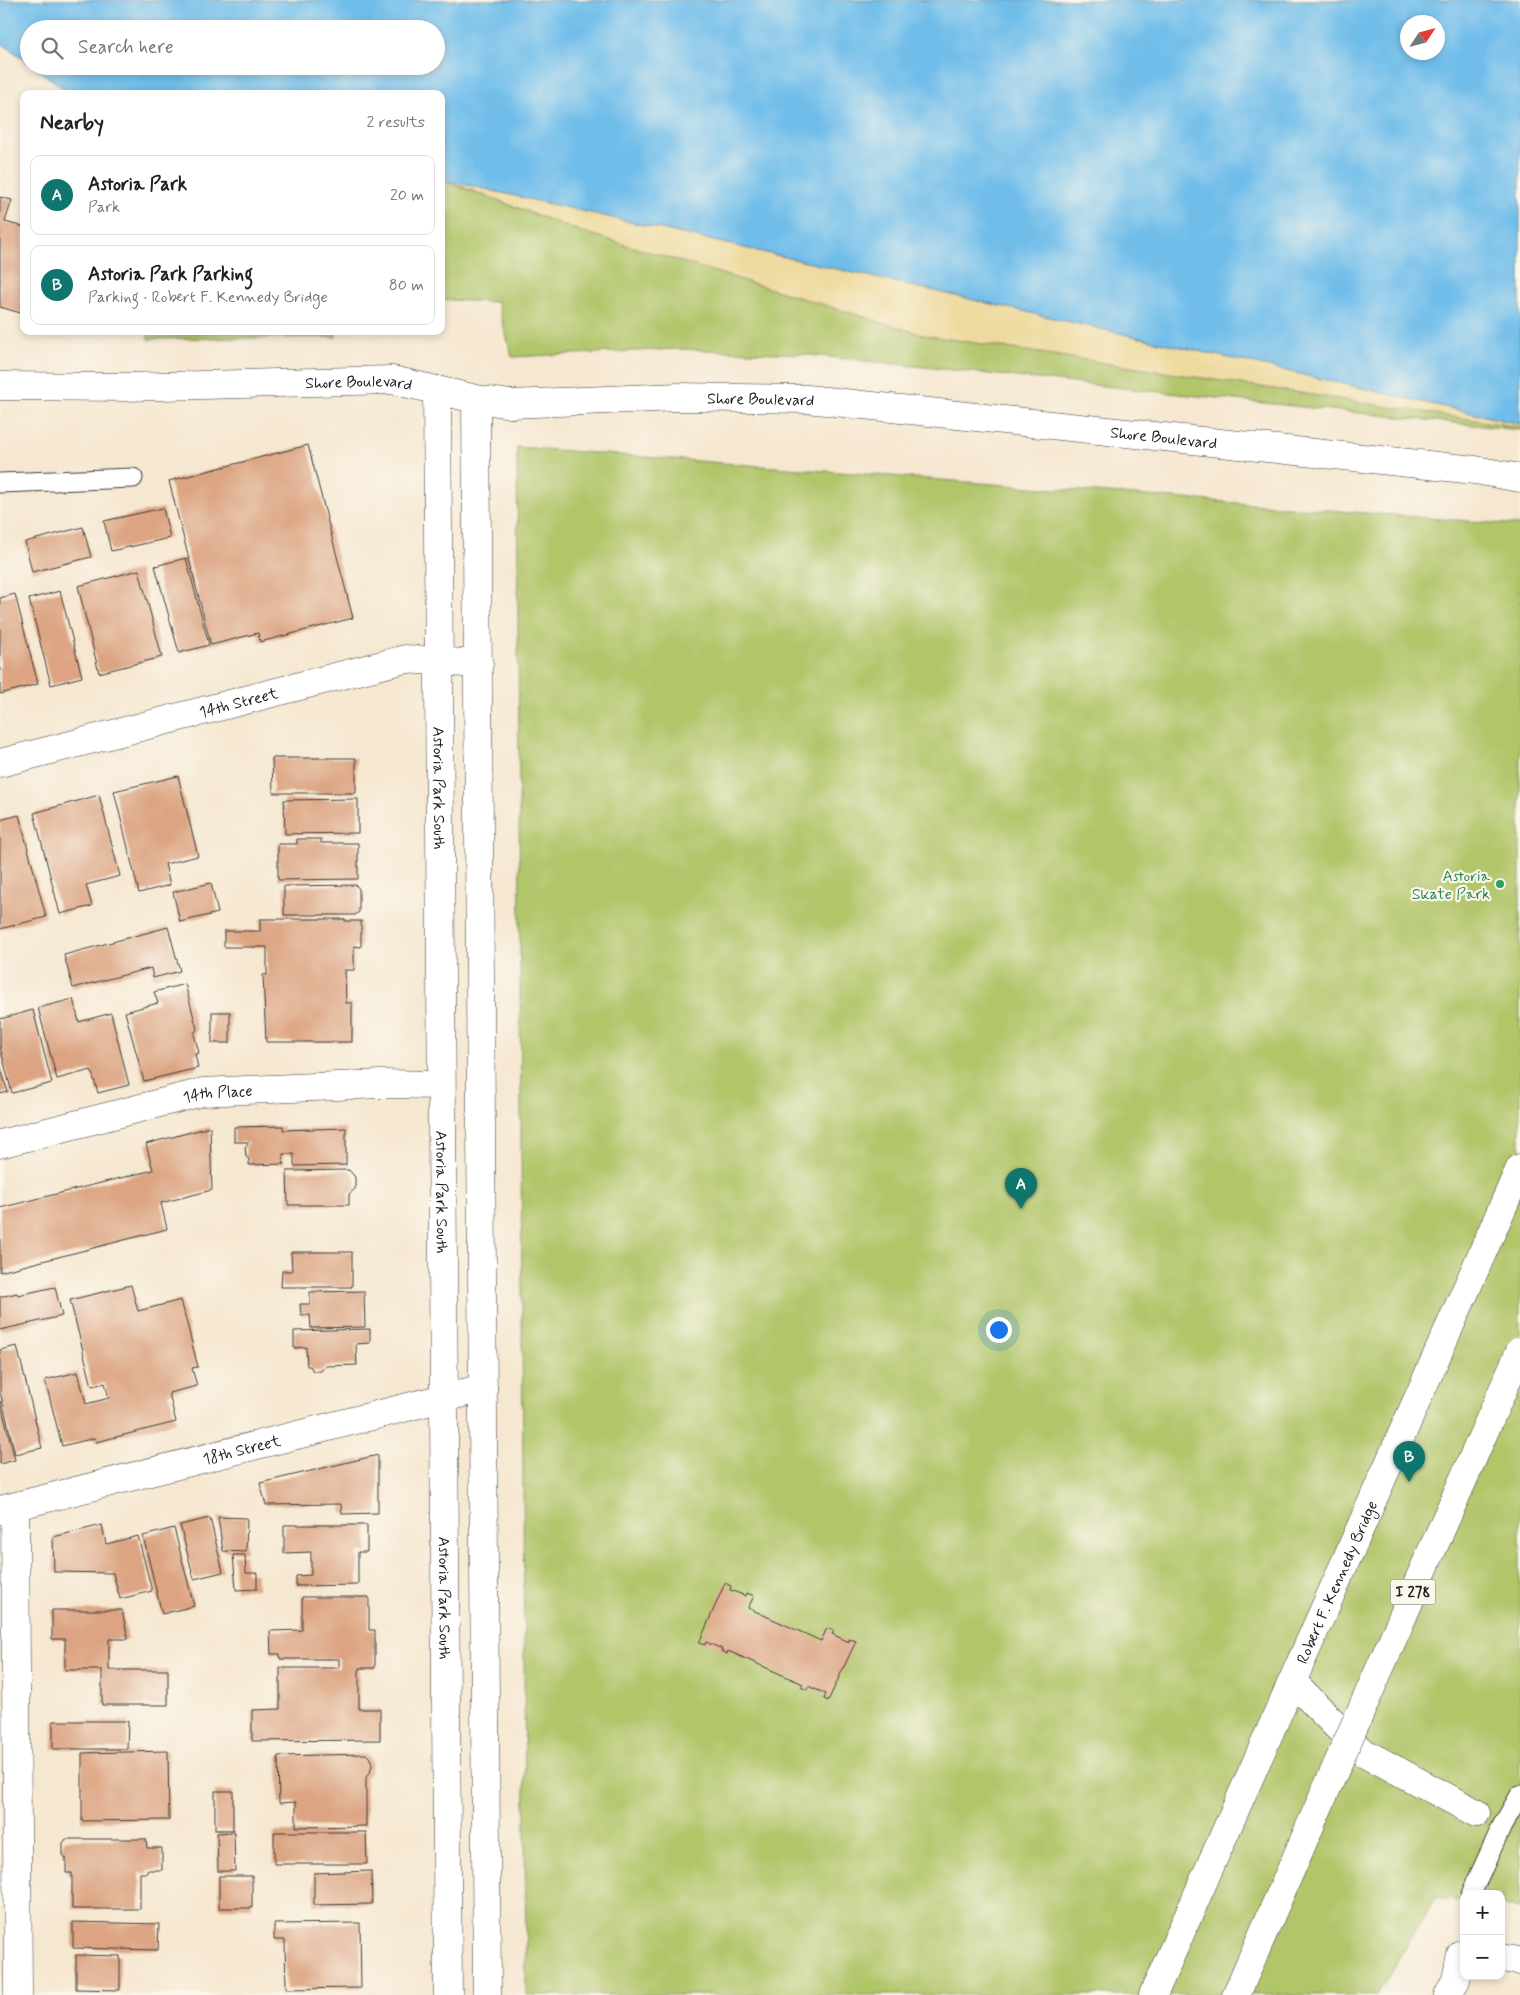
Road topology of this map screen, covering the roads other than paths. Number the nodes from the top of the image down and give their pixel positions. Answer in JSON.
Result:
{"nodes":[{"id":1,"x":0,"y":386,"type":"edge"},
{"id":2,"x":437,"y":390,"type":"junction"},
{"id":3,"x":476,"y":399,"type":"junction"},
{"id":4,"x":133,"y":478,"type":"dead end"},
{"id":5,"x":1520,"y":478,"type":"edge"},
{"id":6,"x":0,"y":483,"type":"edge"},
{"id":7,"x":438,"y":661,"type":"junction"},
{"id":8,"x":479,"y":664,"type":"junction"},
{"id":9,"x":0,"y":763,"type":"edge"},
{"id":10,"x":441,"y":1085,"type":"junction"},
{"id":11,"x":0,"y":1144,"type":"edge"},
{"id":12,"x":1520,"y":1168,"type":"edge"},
{"id":13,"x":1520,"y":1351,"type":"edge"},
{"id":14,"x":483,"y":1388,"type":"junction"},
{"id":15,"x":443,"y":1398,"type":"junction"},
{"id":16,"x":7,"y":1509,"type":"edge"},
{"id":17,"x":1295,"y":1684,"type":"dead end"},
{"id":18,"x":1520,"y":1796,"type":"edge"},
{"id":19,"x":1476,"y":1813,"type":"dead end"},
{"id":20,"x":1473,"y":1890,"type":"edge"},
{"id":21,"x":1505,"y":1959,"type":"edge"},
{"id":22,"x":1520,"y":1961,"type":"edge"},
{"id":23,"x":1460,"y":1962,"type":"edge"},
{"id":24,"x":18,"y":1995,"type":"edge"},
{"id":25,"x":448,"y":1995,"type":"edge"},
{"id":26,"x":487,"y":1995,"type":"edge"},
{"id":27,"x":1153,"y":1995,"type":"edge"},
{"id":28,"x":1236,"y":1995,"type":"edge"},
{"id":29,"x":1448,"y":1995,"type":"edge"}],
"edges":[{"from":1,"to":2,"type":"main road","name":"Shore Boulevard"},
{"from":2,"to":3,"type":"main road","name":"Shore Boulevard"},
{"from":2,"to":7,"type":"main road","name":"Astoria Park South"},
{"from":3,"to":5,"type":"main road","name":"Shore Boulevard"},
{"from":3,"to":8,"type":"main road"},
{"from":4,"to":6,"type":"lane"},
{"from":7,"to":8,"type":"main road","name":"14th Street"},
{"from":7,"to":9,"type":"main road","name":"14th Street"},
{"from":7,"to":10,"type":"main road","name":"Astoria Park South"},
{"from":8,"to":14,"type":"main road"},
{"from":10,"to":11,"type":"main road","name":"14th Place"},
{"from":10,"to":15,"type":"main road","name":"Astoria Park South"},
{"from":12,"to":27,"type":"main road","name":"Robert F. Kennedy Bridge"},
{"from":13,"to":28,"type":"main road","number":"I 278","bridge":true},
{"from":14,"to":15,"type":"main road","name":"18th Street"},
{"from":14,"to":26,"type":"main road"},
{"from":15,"to":16,"type":"main road","name":"18th Street"},
{"from":15,"to":25,"type":"main road","name":"Astoria Park South"},
{"from":16,"to":24,"type":"main road"},
{"from":17,"to":19,"type":"main road"},
{"from":18,"to":20,"type":"lane"},
{"from":21,"to":22,"type":"main road"},
{"from":23,"to":29,"type":"main road"}]}
